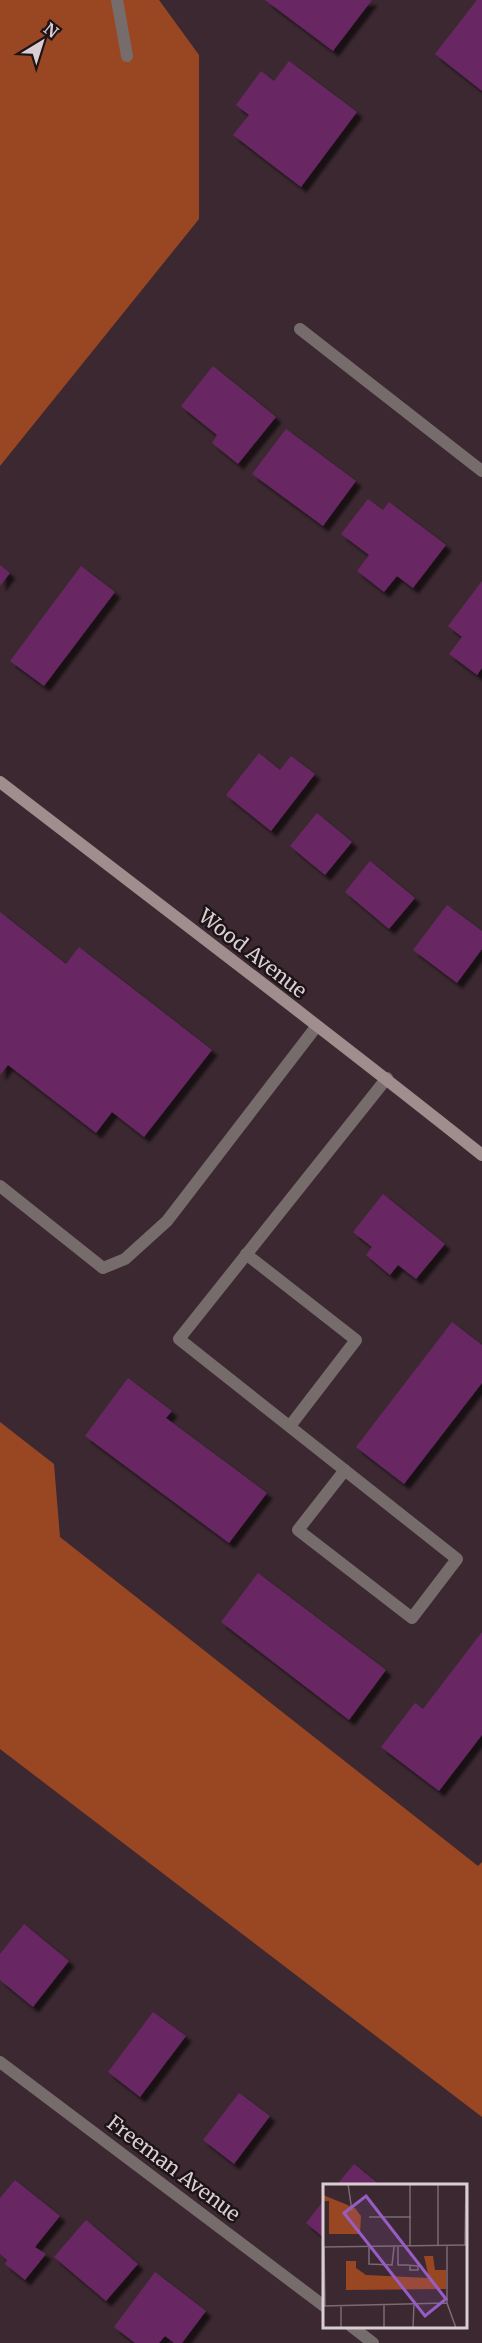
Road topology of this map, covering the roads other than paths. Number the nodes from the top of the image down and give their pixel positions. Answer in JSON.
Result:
{"nodes":[{"id":1,"x":117,"y":0,"type":"edge"},
{"id":2,"x":127,"y":56,"type":"dead end"},
{"id":3,"x":300,"y":329,"type":"dead end"},
{"id":4,"x":482,"y":471,"type":"edge"},
{"id":5,"x":0,"y":782,"type":"edge"},
{"id":6,"x":316,"y":1027,"type":"junction"},
{"id":7,"x":387,"y":1078,"type":"junction"},
{"id":8,"x":482,"y":1155,"type":"edge"},
{"id":9,"x":0,"y":1186,"type":"edge"},
{"id":10,"x":246,"y":1254,"type":"junction"},
{"id":11,"x":290,"y":1426,"type":"junction"},
{"id":12,"x":345,"y":1470,"type":"junction"},
{"id":13,"x":0,"y":2062,"type":"edge"},
{"id":14,"x":323,"y":2305,"type":"edge"},
{"id":15,"x":354,"y":2328,"type":"edge"},
{"id":16,"x":373,"y":2343,"type":"edge"}],
"edges":[{"from":1,"to":2,"type":"street"},
{"from":3,"to":4,"type":"street"},
{"from":5,"to":6,"type":"street","name":"Wood Avenue"},
{"from":6,"to":7,"type":"street","name":"Wood Avenue"},
{"from":6,"to":9,"type":"street"},
{"from":7,"to":8,"type":"street","name":"Wood Avenue"},
{"from":7,"to":10,"type":"street"},
{"from":10,"to":11,"type":"street"},
{"from":10,"to":11,"type":"street"},
{"from":11,"to":12,"type":"street"},
{"from":12,"to":12,"type":"street"},
{"from":13,"to":14,"type":"street","name":"Freeman Avenue"},
{"from":15,"to":16,"type":"street"}]}
